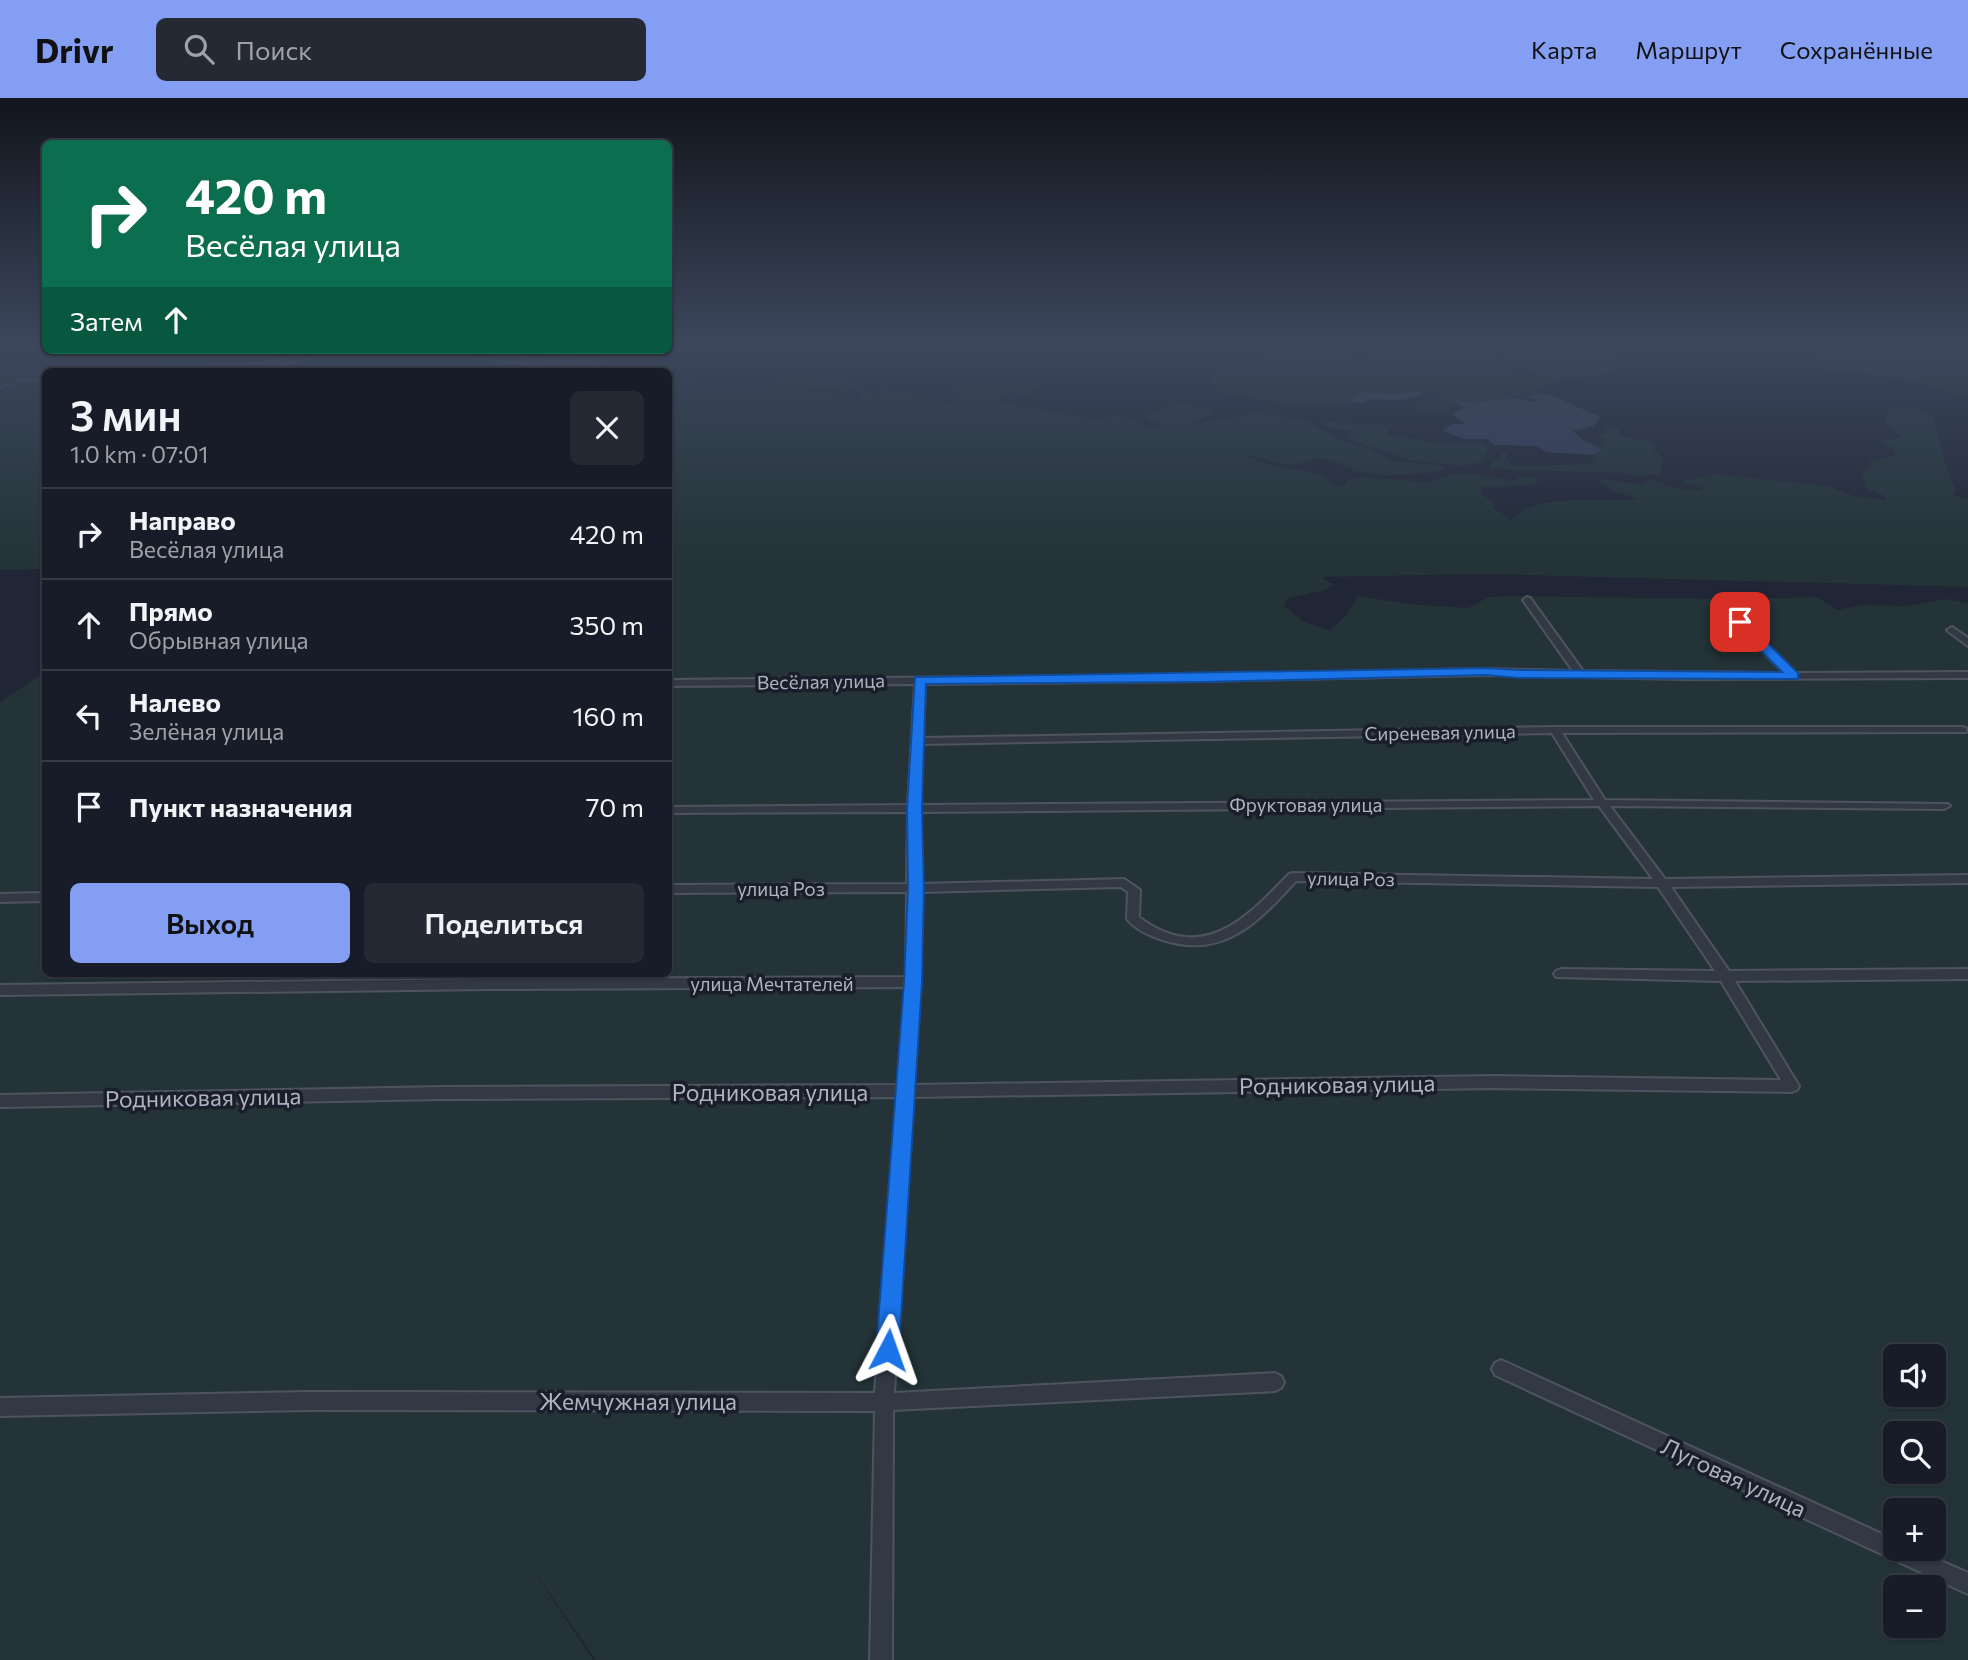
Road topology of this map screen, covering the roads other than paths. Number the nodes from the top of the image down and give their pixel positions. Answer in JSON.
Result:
{"nodes":[{"id":1,"x":1527,"y":600,"type":"dead end"},
{"id":2,"x":1722,"y":604,"type":"dead end"},
{"id":3,"x":1952,"y":630,"type":"dead end"},
{"id":4,"x":1968,"y":643,"type":"edge"},
{"id":5,"x":1580,"y":674,"type":"junction"},
{"id":6,"x":1968,"y":675,"type":"edge"},
{"id":7,"x":1793,"y":676,"type":"junction"},
{"id":8,"x":920,"y":680,"type":"junction"},
{"id":9,"x":672,"y":683,"type":"edge"},
{"id":10,"x":1555,"y":730,"type":"junction"},
{"id":11,"x":1962,"y":730,"type":"dead end"},
{"id":12,"x":918,"y":741,"type":"junction"},
{"id":13,"x":1602,"y":803,"type":"junction"},
{"id":14,"x":1944,"y":806,"type":"dead end"},
{"id":15,"x":914,"y":808,"type":"junction"},
{"id":16,"x":672,"y":810,"type":"edge"},
{"id":17,"x":1968,"y":879,"type":"edge"},
{"id":18,"x":1662,"y":883,"type":"junction"},
{"id":19,"x":916,"y":888,"type":"junction"},
{"id":20,"x":672,"y":889,"type":"edge"},
{"id":21,"x":42,"y":897,"type":"edge"},
{"id":22,"x":0,"y":898,"type":"edge"},
{"id":23,"x":1561,"y":974,"type":"dead end"},
{"id":24,"x":1968,"y":974,"type":"edge"},
{"id":25,"x":1725,"y":976,"type":"junction"},
{"id":26,"x":913,"y":982,"type":"junction"},
{"id":27,"x":0,"y":990,"type":"edge"},
{"id":28,"x":905,"y":1091,"type":"junction"},
{"id":29,"x":0,"y":1101,"type":"edge"},
{"id":30,"x":1502,"y":1369,"type":"dead end"},
{"id":31,"x":1275,"y":1382,"type":"dead end"},
{"id":32,"x":884,"y":1402,"type":"junction"},
{"id":33,"x":0,"y":1407,"type":"edge"},
{"id":34,"x":1968,"y":1584,"type":"edge"},
{"id":35,"x":881,"y":1660,"type":"edge"}],
"edges":[{"from":1,"to":5,"type":"street"},
{"from":2,"to":7,"type":"street"},
{"from":3,"to":4,"type":"street"},
{"from":5,"to":7,"type":"street","name":"Весёлая улица"},
{"from":5,"to":8,"type":"street","name":"Весёлая улица"},
{"from":6,"to":7,"type":"street","name":"Весёлая улица"},
{"from":8,"to":9,"type":"street","name":"Весёлая улица"},
{"from":8,"to":12,"type":"street"},
{"from":10,"to":11,"type":"street","name":"Сиреневая улица"},
{"from":10,"to":12,"type":"street","name":"Сиреневая улица"},
{"from":10,"to":13,"type":"street"},
{"from":12,"to":15,"type":"street"},
{"from":13,"to":14,"type":"street","name":"Фруктовая улица"},
{"from":13,"to":15,"type":"street","name":"Фруктовая улица"},
{"from":13,"to":18,"type":"street"},
{"from":15,"to":16,"type":"street","name":"Фруктовая улица"},
{"from":15,"to":19,"type":"street"},
{"from":17,"to":18,"type":"street","name":"улица Роз"},
{"from":18,"to":19,"type":"street","name":"улица Роз"},
{"from":18,"to":25,"type":"street"},
{"from":19,"to":20,"type":"street","name":"улица Роз"},
{"from":19,"to":26,"type":"street"},
{"from":21,"to":22,"type":"street"},
{"from":23,"to":25,"type":"street"},
{"from":24,"to":25,"type":"street"},
{"from":25,"to":28,"type":"street","name":"Родниковая улица"},
{"from":26,"to":27,"type":"street","name":"улица Мечтателей"},
{"from":26,"to":28,"type":"street"},
{"from":28,"to":29,"type":"street","name":"Родниковая улица"},
{"from":28,"to":32,"type":"street"},
{"from":30,"to":34,"type":"street","name":"Луговая улица"},
{"from":31,"to":32,"type":"street","name":"Жемчужная улица"},
{"from":32,"to":33,"type":"street","name":"Жемчужная улица"},
{"from":32,"to":35,"type":"street"}]}
